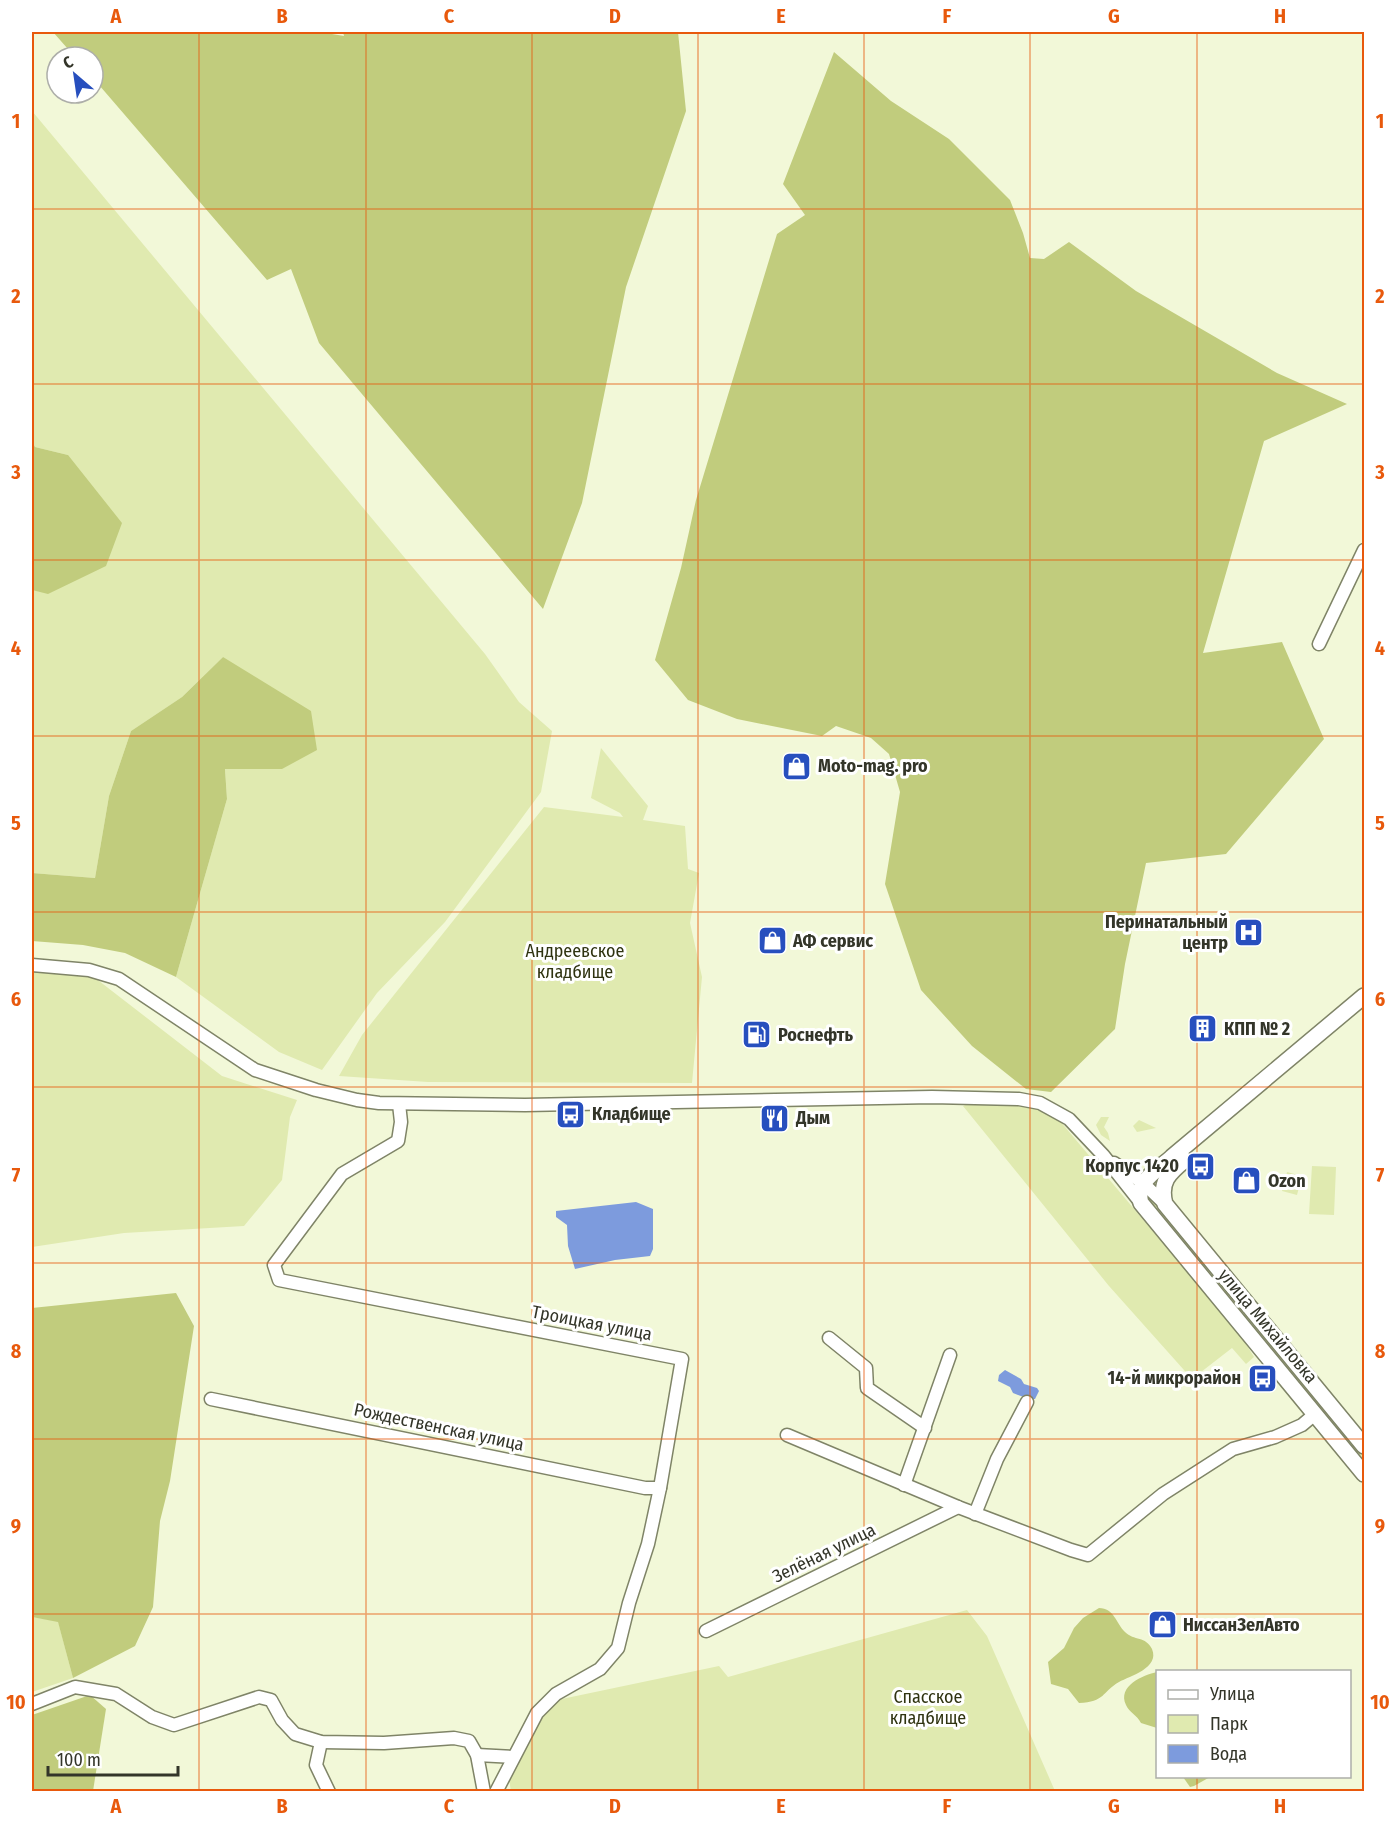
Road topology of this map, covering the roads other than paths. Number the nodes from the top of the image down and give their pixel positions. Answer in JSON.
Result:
{"nodes":[{"id":1,"x":1365,"y":550,"type":"edge"},
{"id":2,"x":1319,"y":644,"type":"dead end"},
{"id":3,"x":32,"y":964,"type":"edge"},
{"id":4,"x":1365,"y":996,"type":"edge"},
{"id":5,"x":1365,"y":1010,"type":"edge"},
{"id":6,"x":399,"y":1104,"type":"junction"},
{"id":7,"x":1103,"y":1155,"type":"junction"},
{"id":8,"x":1166,"y":1169,"type":"junction"},
{"id":9,"x":1125,"y":1170,"type":"junction"},
{"id":10,"x":1141,"y":1191,"type":"junction"},
{"id":11,"x":1166,"y":1204,"type":"junction"},
{"id":12,"x":829,"y":1338,"type":"dead end"},
{"id":13,"x":950,"y":1355,"type":"dead end"},
{"id":14,"x":211,"y":1399,"type":"dead end"},
{"id":15,"x":1027,"y":1402,"type":"dead end"},
{"id":16,"x":1315,"y":1414,"type":"junction"},
{"id":17,"x":925,"y":1428,"type":"junction"},
{"id":18,"x":787,"y":1435,"type":"dead end"},
{"id":19,"x":1365,"y":1446,"type":"edge"},
{"id":20,"x":1364,"y":1471,"type":"edge"},
{"id":21,"x":904,"y":1485,"type":"junction"},
{"id":22,"x":660,"y":1488,"type":"junction"},
{"id":23,"x":958,"y":1507,"type":"junction"},
{"id":24,"x":975,"y":1514,"type":"junction"},
{"id":25,"x":706,"y":1631,"type":"dead end"},
{"id":26,"x":32,"y":1704,"type":"edge"},
{"id":27,"x":321,"y":1742,"type":"junction"},
{"id":28,"x":477,"y":1755,"type":"junction"},
{"id":29,"x":513,"y":1757,"type":"junction"},
{"id":30,"x":328,"y":1791,"type":"edge"},
{"id":31,"x":484,"y":1791,"type":"edge"},
{"id":32,"x":496,"y":1791,"type":"edge"}],
"edges":[{"from":1,"to":2,"type":"street"},
{"from":3,"to":6,"type":"street"},
{"from":4,"to":8,"type":"main road"},
{"from":5,"to":8,"type":"main road"},
{"from":6,"to":7,"type":"street"},
{"from":6,"to":22,"type":"street","name":"Троицкая улица"},
{"from":7,"to":9,"type":"street"},
{"from":7,"to":10,"type":"street"},
{"from":8,"to":9,"type":"street"},
{"from":8,"to":10,"type":"main road"},
{"from":8,"to":11,"type":"main road"},
{"from":9,"to":10,"type":"street"},
{"from":10,"to":11,"type":"street","name":"улица Михайловка"},
{"from":10,"to":16,"type":"main road","name":"улица Михайловка"},
{"from":11,"to":19,"type":"main road","name":"улица Михайловка"},
{"from":12,"to":17,"type":"street"},
{"from":13,"to":17,"type":"street"},
{"from":14,"to":22,"type":"street","name":"Рождественская улица"},
{"from":15,"to":24,"type":"street"},
{"from":16,"to":20,"type":"main road","name":"улица Михайловка"},
{"from":16,"to":24,"type":"street"},
{"from":17,"to":21,"type":"street"},
{"from":18,"to":21,"type":"street"},
{"from":21,"to":23,"type":"street"},
{"from":22,"to":29,"type":"street","name":"Троицкая улица"},
{"from":23,"to":24,"type":"street"},
{"from":23,"to":25,"type":"street","name":"Зелёная улица"},
{"from":26,"to":27,"type":"street"},
{"from":27,"to":28,"type":"street"},
{"from":27,"to":30,"type":"street"},
{"from":28,"to":29,"type":"street"},
{"from":28,"to":31,"type":"street"},
{"from":29,"to":32,"type":"street","name":"Троицкая улица"}]}
